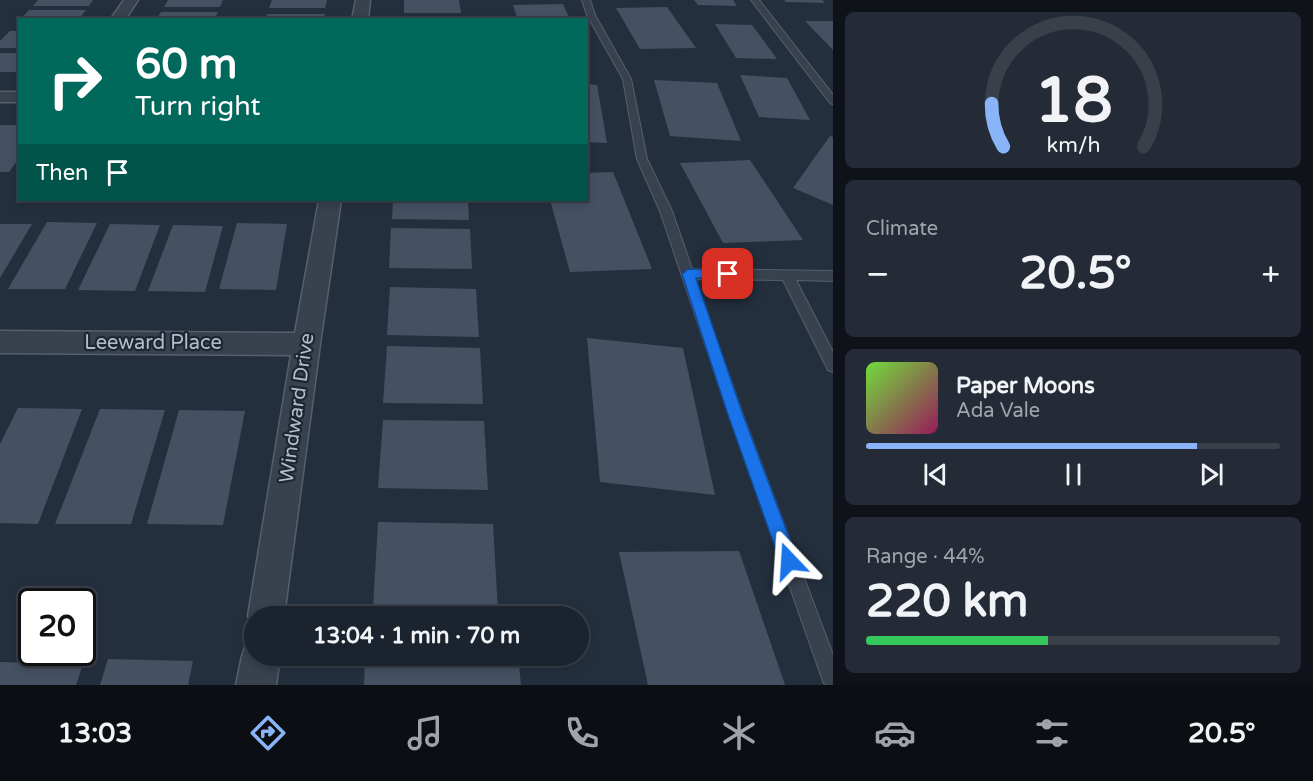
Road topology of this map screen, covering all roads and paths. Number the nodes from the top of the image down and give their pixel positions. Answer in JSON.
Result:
{"nodes":[{"id":1,"x":131,"y":0,"type":"edge"},
{"id":2,"x":363,"y":0,"type":"edge"},
{"id":3,"x":586,"y":0,"type":"edge"},
{"id":4,"x":755,"y":0,"type":"edge"},
{"id":5,"x":118,"y":18,"type":"edge"},
{"id":6,"x":360,"y":18,"type":"edge"},
{"id":7,"x":0,"y":97,"type":"edge"},
{"id":8,"x":18,"y":97,"type":"edge"},
{"id":9,"x":833,"y":101,"type":"edge"},
{"id":10,"x":330,"y":201,"type":"edge"},
{"id":11,"x":688,"y":274,"type":"junction"},
{"id":12,"x":787,"y":275,"type":"junction"},
{"id":13,"x":833,"y":276,"type":"edge"},
{"id":14,"x":0,"y":342,"type":"edge"},
{"id":15,"x":306,"y":344,"type":"junction"},
{"id":16,"x":833,"y":366,"type":"edge"},
{"id":17,"x":267,"y":606,"type":"edge"},
{"id":18,"x":827,"y":644,"type":"edge"},
{"id":19,"x":259,"y":666,"type":"edge"},
{"id":20,"x":833,"y":681,"type":"edge"},
{"id":21,"x":256,"y":685,"type":"edge"}],
"edges":[{"from":1,"to":5,"type":"street"},
{"from":2,"to":6,"type":"street"},
{"from":3,"to":11,"type":"lane"},
{"from":4,"to":9,"type":"lane"},
{"from":7,"to":8,"type":"street"},
{"from":10,"to":15,"type":"street","name":"Windward Drive"},
{"from":11,"to":12,"type":"lane"},
{"from":11,"to":18,"type":"lane"},
{"from":12,"to":13,"type":"lane"},
{"from":12,"to":16,"type":"lane"},
{"from":14,"to":15,"type":"street","name":"Leeward Place"},
{"from":15,"to":17,"type":"street","name":"Windward Drive"},
{"from":18,"to":20,"type":"lane"},
{"from":19,"to":21,"type":"street"}]}
